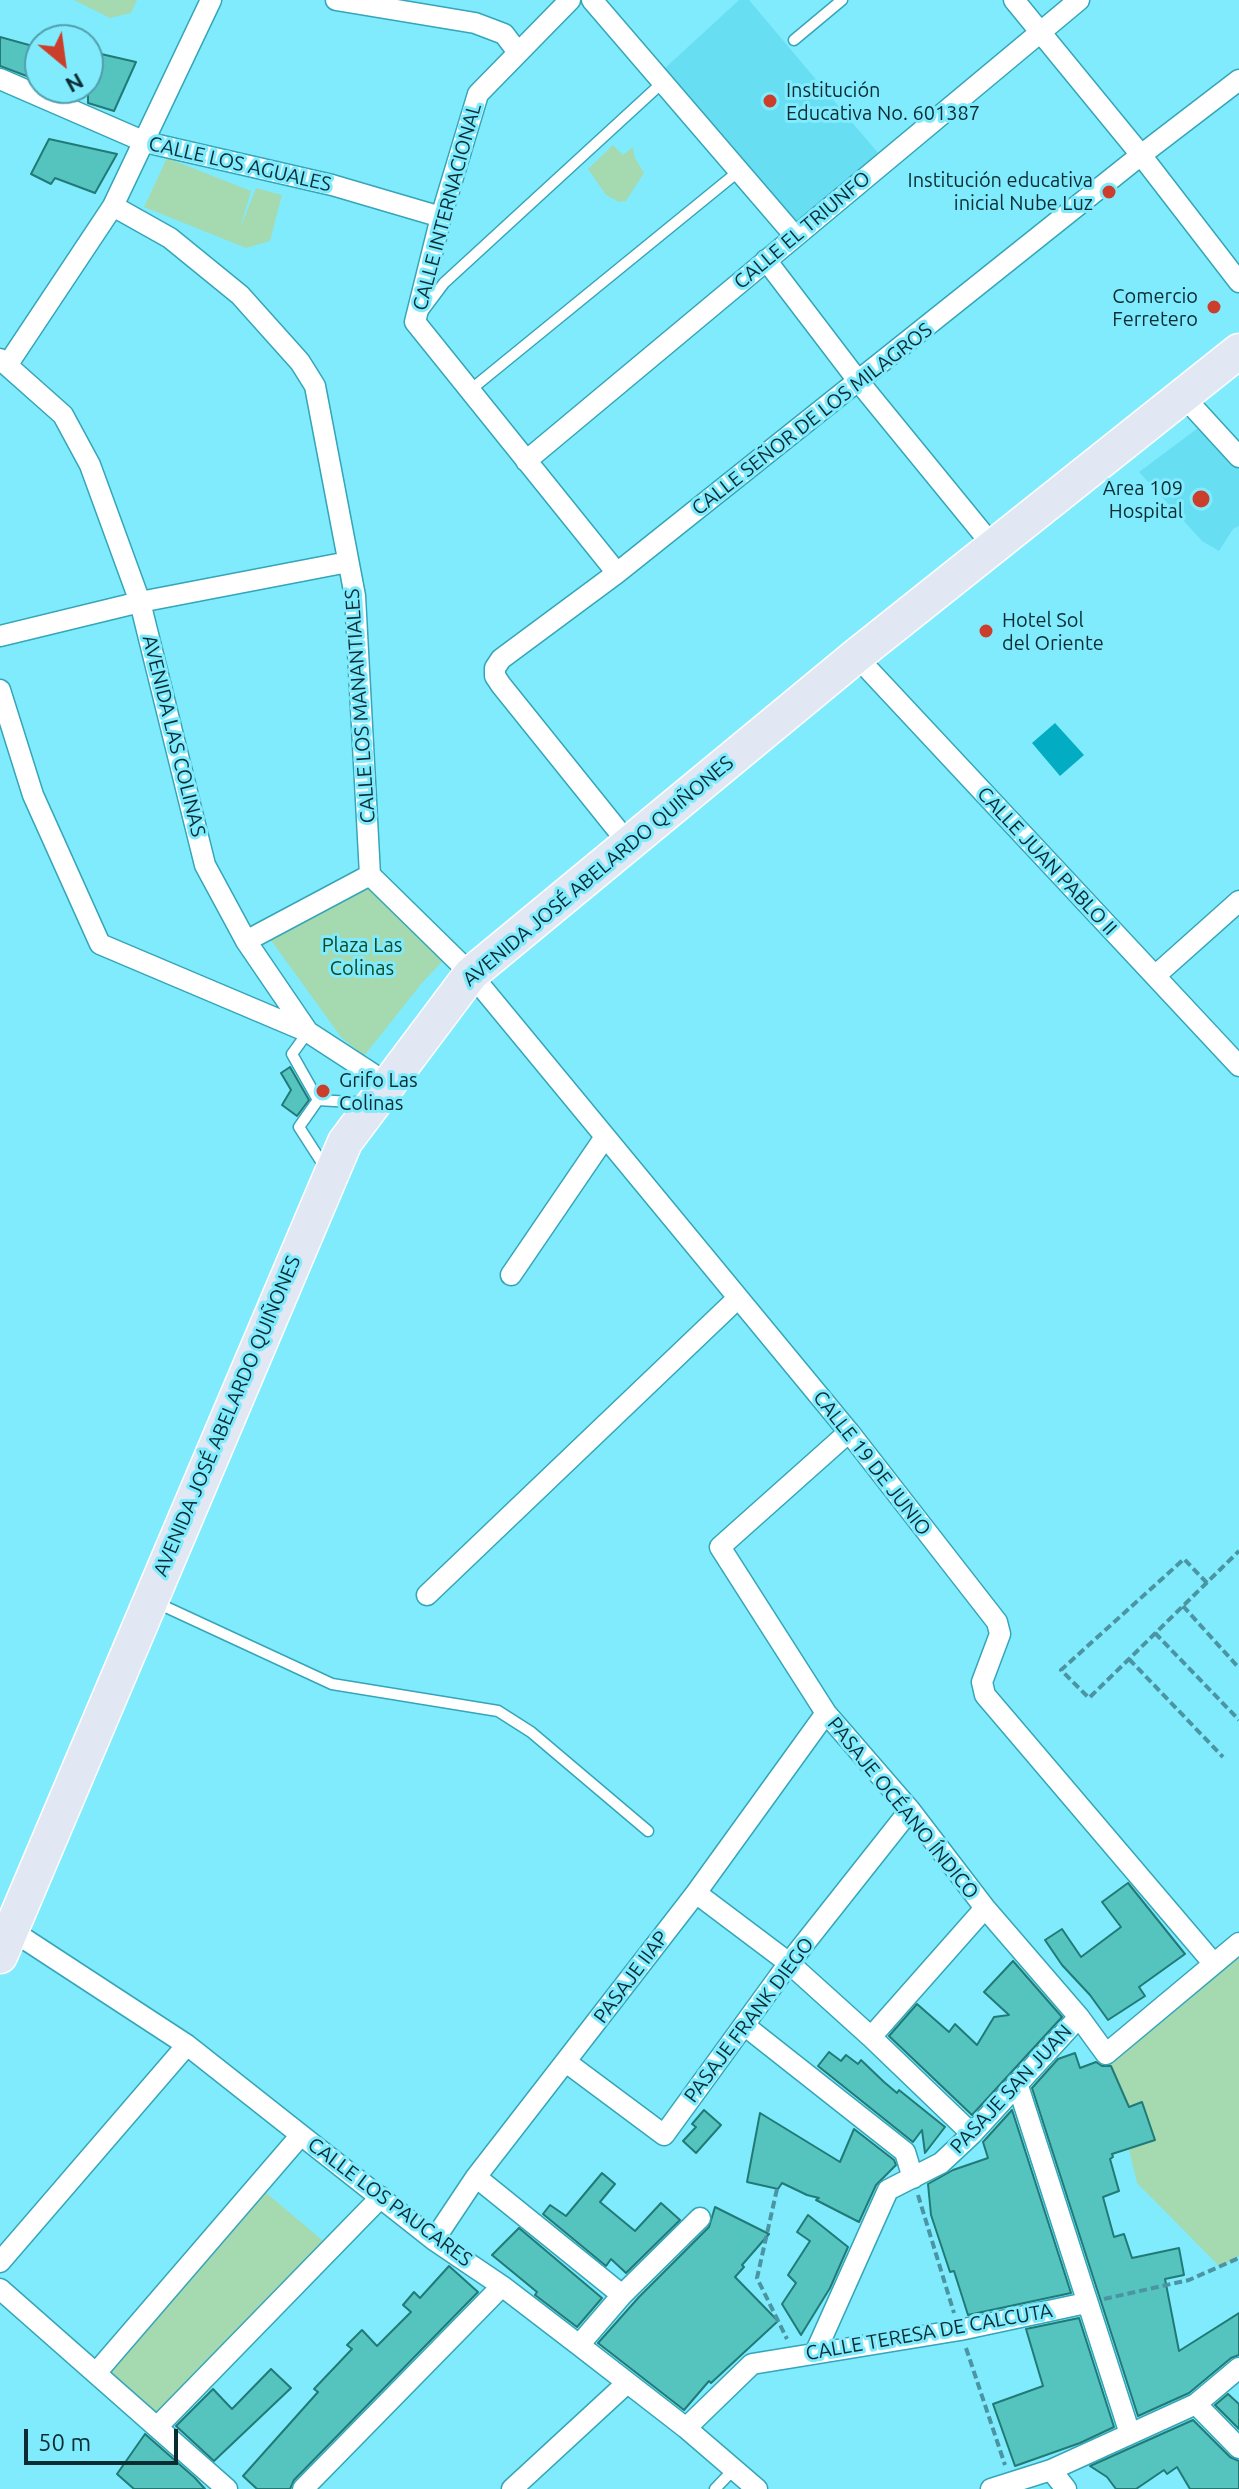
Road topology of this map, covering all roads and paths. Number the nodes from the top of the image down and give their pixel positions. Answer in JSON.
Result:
{"nodes":[{"id":1,"x":211,"y":0,"type":"edge"},
{"id":2,"x":336,"y":0,"type":"edge"},
{"id":3,"x":570,"y":0,"type":"edge"},
{"id":4,"x":592,"y":0,"type":"edge"},
{"id":5,"x":842,"y":0,"type":"edge"},
{"id":6,"x":1014,"y":0,"type":"edge"},
{"id":7,"x":1079,"y":0,"type":"edge"},
{"id":8,"x":1041,"y":31,"type":"junction"},
{"id":9,"x":794,"y":40,"type":"dead end"},
{"id":10,"x":517,"y":51,"type":"junction"},
{"id":11,"x":0,"y":79,"type":"edge"},
{"id":12,"x":1239,"y":80,"type":"edge"},
{"id":13,"x":663,"y":82,"type":"junction"},
{"id":14,"x":145,"y":142,"type":"junction"},
{"id":15,"x":1141,"y":155,"type":"junction"},
{"id":16,"x":739,"y":171,"type":"junction"},
{"id":17,"x":113,"y":206,"type":"junction"},
{"id":18,"x":441,"y":217,"type":"junction"},
{"id":19,"x":794,"y":235,"type":"junction"},
{"id":20,"x":766,"y":260,"type":"junction"},
{"id":21,"x":1239,"y":282,"type":"edge"},
{"id":22,"x":415,"y":322,"type":"junction"},
{"id":23,"x":1239,"y":351,"type":"edge"},
{"id":24,"x":4,"y":362,"type":"edge"},
{"id":25,"x":859,"y":382,"type":"junction"},
{"id":26,"x":469,"y":391,"type":"junction"},
{"id":27,"x":1184,"y":397,"type":"junction"},
{"id":28,"x":1239,"y":457,"type":"edge"},
{"id":29,"x":526,"y":461,"type":"junction"},
{"id":30,"x":993,"y":546,"type":"junction"},
{"id":31,"x":348,"y":562,"type":"junction"},
{"id":32,"x":617,"y":573,"type":"junction"},
{"id":33,"x":140,"y":602,"type":"junction"},
{"id":34,"x":0,"y":636,"type":"edge"},
{"id":35,"x":856,"y":656,"type":"junction"},
{"id":36,"x":0,"y":690,"type":"edge"},
{"id":37,"x":628,"y":843,"type":"junction"},
{"id":38,"x":370,"y":875,"type":"junction"},
{"id":39,"x":1239,"y":901,"type":"edge"},
{"id":40,"x":246,"y":941,"type":"junction"},
{"id":41,"x":471,"y":974,"type":"junction"},
{"id":42,"x":1155,"y":976,"type":"junction"},
{"id":43,"x":308,"y":1032,"type":"junction"},
{"id":44,"x":1239,"y":1066,"type":"edge"},
{"id":45,"x":380,"y":1094,"type":"junction"},
{"id":46,"x":318,"y":1100,"type":"junction"},
{"id":47,"x":605,"y":1137,"type":"junction"},
{"id":48,"x":330,"y":1176,"type":"junction"},
{"id":49,"x":511,"y":1275,"type":"dead end"},
{"id":50,"x":738,"y":1298,"type":"junction"},
{"id":51,"x":849,"y":1432,"type":"junction"},
{"id":52,"x":1239,"y":1551,"type":"edge"},
{"id":53,"x":1207,"y":1583,"type":"junction"},
{"id":54,"x":427,"y":1595,"type":"dead end"},
{"id":55,"x":149,"y":1600,"type":"junction"},
{"id":56,"x":1183,"y":1606,"type":"junction"},
{"id":57,"x":1155,"y":1633,"type":"junction"},
{"id":58,"x":1129,"y":1659,"type":"junction"},
{"id":59,"x":1239,"y":1668,"type":"edge"},
{"id":60,"x":826,"y":1713,"type":"junction"},
{"id":61,"x":1239,"y":1720,"type":"edge"},
{"id":62,"x":1223,"y":1757,"type":"dead end"},
{"id":63,"x":910,"y":1810,"type":"junction"},
{"id":64,"x":648,"y":1831,"type":"dead end"},
{"id":65,"x":696,"y":1893,"type":"junction"},
{"id":66,"x":985,"y":1908,"type":"junction"},
{"id":67,"x":6,"y":1943,"type":"edge"},
{"id":68,"x":1239,"y":1943,"type":"edge"},
{"id":69,"x":789,"y":1963,"type":"junction"},
{"id":70,"x":1214,"y":1964,"type":"junction"},
{"id":71,"x":1079,"y":2017,"type":"junction"},
{"id":72,"x":744,"y":2025,"type":"junction"},
{"id":73,"x":871,"y":2037,"type":"junction"},
{"id":74,"x":187,"y":2045,"type":"junction"},
{"id":75,"x":566,"y":2062,"type":"junction"},
{"id":76,"x":1017,"y":2083,"type":"junction"},
{"id":77,"x":972,"y":2134,"type":"junction"},
{"id":78,"x":301,"y":2135,"type":"junction"},
{"id":79,"x":476,"y":2177,"type":"junction"},
{"id":80,"x":913,"y":2178,"type":"junction"},
{"id":81,"x":777,"y":2189,"type":"dead end"},
{"id":82,"x":381,"y":2197,"type":"junction"},
{"id":83,"x":700,"y":2218,"type":"dead end"},
{"id":84,"x":434,"y":2240,"type":"junction"},
{"id":85,"x":1239,"y":2258,"type":"edge"},
{"id":86,"x":0,"y":2262,"type":"edge"},
{"id":87,"x":502,"y":2286,"type":"junction"},
{"id":88,"x":0,"y":2289,"type":"edge"},
{"id":89,"x":622,"y":2295,"type":"junction"},
{"id":90,"x":1086,"y":2303,"type":"junction"},
{"id":91,"x":579,"y":2345,"type":"junction"},
{"id":92,"x":806,"y":2353,"type":"junction"},
{"id":93,"x":1239,"y":2368,"type":"edge"},
{"id":94,"x":96,"y":2373,"type":"junction"},
{"id":95,"x":627,"y":2383,"type":"junction"},
{"id":96,"x":1196,"y":2404,"type":"junction"},
{"id":97,"x":157,"y":2427,"type":"junction"},
{"id":98,"x":686,"y":2428,"type":"junction"},
{"id":99,"x":1130,"y":2434,"type":"junction"},
{"id":100,"x":1239,"y":2448,"type":"edge"},
{"id":101,"x":734,"y":2469,"type":"junction"},
{"id":102,"x":1051,"y":2470,"type":"junction"},
{"id":103,"x":227,"y":2489,"type":"edge"},
{"id":104,"x":303,"y":2489,"type":"edge"},
{"id":105,"x":512,"y":2489,"type":"edge"},
{"id":106,"x":715,"y":2489,"type":"edge"},
{"id":107,"x":757,"y":2489,"type":"edge"},
{"id":108,"x":991,"y":2489,"type":"edge"},
{"id":109,"x":1066,"y":2489,"type":"edge"}],
"edges":[{"from":1,"to":14,"type":"street"},
{"from":2,"to":10,"type":"street"},
{"from":3,"to":10,"type":"street","name":"CALLE INTERNACIONAL"},
{"from":4,"to":13,"type":"street"},
{"from":5,"to":9,"type":"lane"},
{"from":6,"to":8,"type":"street"},
{"from":7,"to":8,"type":"street","name":"CALLE EL TRIUNFO"},
{"from":8,"to":15,"type":"street"},
{"from":8,"to":19,"type":"street","name":"CALLE EL TRIUNFO"},
{"from":10,"to":18,"type":"street","name":"CALLE INTERNACIONAL"},
{"from":11,"to":14,"type":"street","name":"CALLE LOS AGUALES"},
{"from":12,"to":15,"type":"street","name":"CALLE SEÑOR DE LOS MILAGROS"},
{"from":13,"to":16,"type":"street"},
{"from":13,"to":22,"type":"lane"},
{"from":14,"to":17,"type":"street"},
{"from":14,"to":18,"type":"street","name":"CALLE LOS AGUALES"},
{"from":15,"to":21,"type":"street"},
{"from":15,"to":25,"type":"street","name":"CALLE SEÑOR DE LOS MILAGROS"},
{"from":16,"to":19,"type":"street"},
{"from":16,"to":26,"type":"lane"},
{"from":17,"to":24,"type":"street"},
{"from":17,"to":31,"type":"street","name":"CALLE LOS MANANTIALES"},
{"from":18,"to":22,"type":"street","name":"CALLE INTERNACIONAL"},
{"from":19,"to":20,"type":"street","name":"CALLE EL TRIUNFO"},
{"from":20,"to":25,"type":"street"},
{"from":20,"to":29,"type":"street","name":"CALLE EL TRIUNFO"},
{"from":22,"to":26,"type":"street","name":"CALLE INTERNACIONAL"},
{"from":23,"to":27,"type":"main road","name":"AVENIDA JOSÉ ABELARDO QUIÑONES"},
{"from":24,"to":33,"type":"street","name":"AVENIDA LAS COLINAS"},
{"from":25,"to":30,"type":"street"},
{"from":25,"to":32,"type":"street","name":"CALLE SEÑOR DE LOS MILAGROS"},
{"from":26,"to":29,"type":"street","name":"CALLE INTERNACIONAL"},
{"from":27,"to":28,"type":"street"},
{"from":27,"to":30,"type":"main road","name":"AVENIDA JOSÉ ABELARDO QUIÑONES"},
{"from":29,"to":32,"type":"street","name":"CALLE INTERNACIONAL"},
{"from":30,"to":35,"type":"main road","name":"AVENIDA JOSÉ ABELARDO QUIÑONES"},
{"from":31,"to":33,"type":"street"},
{"from":31,"to":38,"type":"street","name":"CALLE LOS MANANTIALES"},
{"from":32,"to":37,"type":"street","name":"CALLE SEÑOR DE LOS MILAGROS"},
{"from":33,"to":34,"type":"street"},
{"from":33,"to":40,"type":"street","name":"AVENIDA LAS COLINAS"},
{"from":35,"to":37,"type":"main road","name":"AVENIDA JOSÉ ABELARDO QUIÑONES"},
{"from":35,"to":42,"type":"street","name":"CALLE JUAN PABLO II"},
{"from":36,"to":43,"type":"street"},
{"from":37,"to":41,"type":"main road","name":"AVENIDA JOSÉ ABELARDO QUIÑONES"},
{"from":38,"to":40,"type":"street"},
{"from":38,"to":41,"type":"street"},
{"from":39,"to":42,"type":"street"},
{"from":40,"to":43,"type":"street","name":"AVENIDA LAS COLINAS"},
{"from":41,"to":45,"type":"main road","name":"AVENIDA JOSÉ ABELARDO QUIÑONES"},
{"from":41,"to":47,"type":"street","name":"CALLE 19 DE JUNIO"},
{"from":42,"to":44,"type":"street","name":"CALLE JUAN PABLO II"},
{"from":43,"to":45,"type":"street","name":"AVENIDA LAS COLINAS"},
{"from":43,"to":46,"type":"lane"},
{"from":45,"to":46,"type":"lane"},
{"from":45,"to":48,"type":"main road","name":"AVENIDA JOSÉ ABELARDO QUIÑONES"},
{"from":46,"to":48,"type":"lane"},
{"from":47,"to":49,"type":"street"},
{"from":47,"to":50,"type":"street","name":"CALLE 19 DE JUNIO"},
{"from":48,"to":55,"type":"main road","name":"AVENIDA JOSÉ ABELARDO QUIÑONES"},
{"from":50,"to":51,"type":"street","name":"CALLE 19 DE JUNIO"},
{"from":50,"to":54,"type":"street"},
{"from":51,"to":60,"type":"street","name":"PASAJE OCÉANO ÍNDICO"},
{"from":51,"to":70,"type":"street","name":"CALLE 19 DE JUNIO"},
{"from":52,"to":53,"type":"path"},
{"from":53,"to":56,"type":"path"},
{"from":53,"to":58,"type":"path"},
{"from":55,"to":64,"type":"lane"},
{"from":55,"to":67,"type":"main road","name":"AVENIDA JOSÉ ABELARDO QUIÑONES"},
{"from":56,"to":57,"type":"path"},
{"from":56,"to":59,"type":"path"},
{"from":57,"to":58,"type":"path"},
{"from":57,"to":61,"type":"path"},
{"from":58,"to":62,"type":"path"},
{"from":60,"to":63,"type":"street","name":"PASAJE OCÉANO ÍNDICO"},
{"from":60,"to":65,"type":"street","name":"PASAJE IIAP"},
{"from":63,"to":66,"type":"street","name":"PASAJE OCÉANO ÍNDICO"},
{"from":63,"to":69,"type":"street","name":"PASAJE FRANK DIEGO"},
{"from":65,"to":69,"type":"street"},
{"from":65,"to":75,"type":"street","name":"PASAJE IIAP"},
{"from":66,"to":71,"type":"street","name":"PASAJE OCÉANO ÍNDICO"},
{"from":66,"to":73,"type":"street"},
{"from":67,"to":74,"type":"street","name":"CALLE LOS PAUCARES"},
{"from":68,"to":70,"type":"street"},
{"from":69,"to":72,"type":"street","name":"PASAJE FRANK DIEGO"},
{"from":69,"to":73,"type":"street"},
{"from":70,"to":71,"type":"street","name":"PASAJE OCÉANO ÍNDICO"},
{"from":71,"to":76,"type":"street","name":"PASAJE SAN JUAN"},
{"from":72,"to":75,"type":"street","name":"PASAJE FRANK DIEGO"},
{"from":72,"to":80,"type":"street"},
{"from":73,"to":77,"type":"street"},
{"from":74,"to":78,"type":"street","name":"CALLE LOS PAUCARES"},
{"from":74,"to":86,"type":"street"},
{"from":75,"to":79,"type":"street","name":"PASAJE IIAP"},
{"from":76,"to":77,"type":"street","name":"PASAJE SAN JUAN"},
{"from":76,"to":90,"type":"street"},
{"from":77,"to":80,"type":"street","name":"PASAJE SAN JUAN"},
{"from":78,"to":82,"type":"street","name":"CALLE LOS PAUCARES"},
{"from":78,"to":94,"type":"street"},
{"from":79,"to":84,"type":"street","name":"PASAJE IIAP"},
{"from":79,"to":89,"type":"street"},
{"from":80,"to":92,"type":"street","name":"PASAJE SAN JUAN"},
{"from":81,"to":92,"type":"path"},
{"from":82,"to":84,"type":"street","name":"CALLE LOS PAUCARES"},
{"from":82,"to":97,"type":"street"},
{"from":83,"to":89,"type":"street"},
{"from":84,"to":87,"type":"street","name":"CALLE LOS PAUCARES"},
{"from":85,"to":90,"type":"path"},
{"from":87,"to":91,"type":"street","name":"CALLE LOS PAUCARES"},
{"from":87,"to":104,"type":"street"},
{"from":88,"to":94,"type":"street"},
{"from":89,"to":91,"type":"street"},
{"from":90,"to":92,"type":"street","name":"CALLE TERESA DE CALCUTA"},
{"from":90,"to":99,"type":"street"},
{"from":91,"to":95,"type":"street","name":"CALLE LOS PAUCARES"},
{"from":92,"to":98,"type":"street","name":"CALLE TERESA DE CALCUTA"},
{"from":93,"to":96,"type":"street"},
{"from":94,"to":97,"type":"street"},
{"from":95,"to":98,"type":"street","name":"CALLE LOS PAUCARES"},
{"from":95,"to":105,"type":"street"},
{"from":96,"to":99,"type":"street"},
{"from":96,"to":100,"type":"street"},
{"from":97,"to":103,"type":"street"},
{"from":98,"to":101,"type":"street","name":"CALLE LOS PAUCARES"},
{"from":99,"to":102,"type":"street"},
{"from":101,"to":106,"type":"lane"},
{"from":101,"to":107,"type":"street","name":"CALLE LOS PAUCARES"},
{"from":102,"to":108,"type":"street"},
{"from":102,"to":109,"type":"street"}]}
